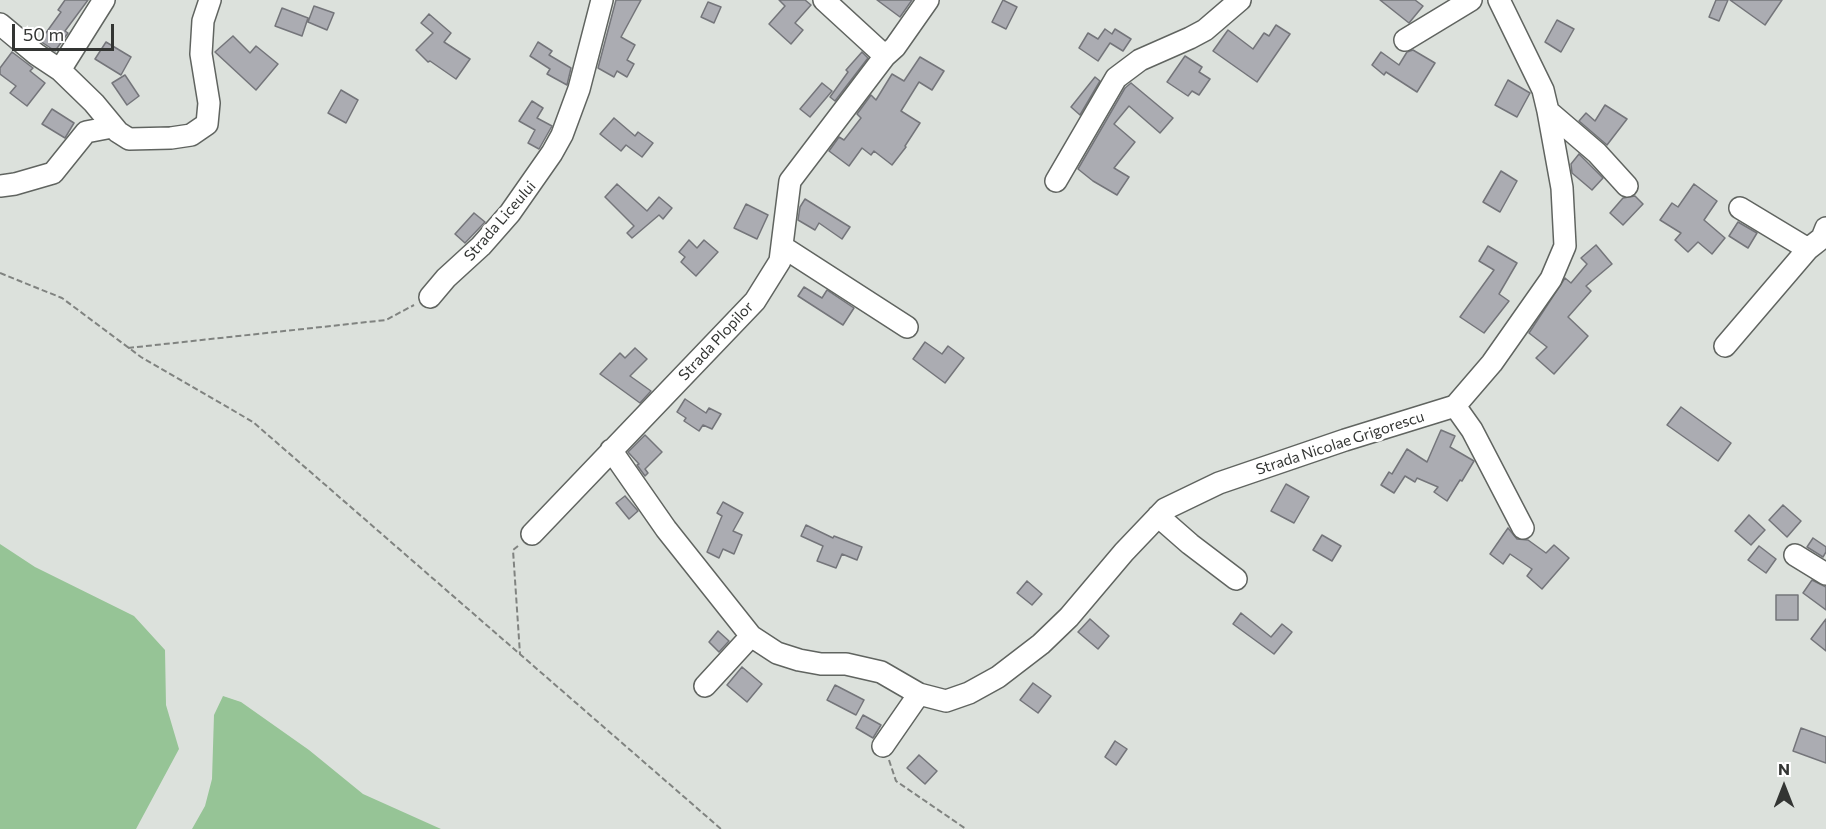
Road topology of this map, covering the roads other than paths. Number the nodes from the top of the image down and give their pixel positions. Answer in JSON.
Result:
{"nodes":[{"id":1,"x":105,"y":0,"type":"edge"},
{"id":2,"x":210,"y":0,"type":"edge"},
{"id":3,"x":602,"y":0,"type":"edge"},
{"id":4,"x":824,"y":0,"type":"edge"},
{"id":5,"x":928,"y":0,"type":"edge"},
{"id":6,"x":1240,"y":0,"type":"edge"},
{"id":7,"x":1471,"y":0,"type":"edge"},
{"id":8,"x":1499,"y":0,"type":"edge"},
{"id":9,"x":0,"y":24,"type":"edge"},
{"id":10,"x":1405,"y":40,"type":"dead end"},
{"id":11,"x":885,"y":56,"type":"junction"},
{"id":12,"x":60,"y":70,"type":"junction"},
{"id":13,"x":1548,"y":111,"type":"junction"},
{"id":14,"x":112,"y":127,"type":"junction"},
{"id":15,"x":1056,"y":181,"type":"dead end"},
{"id":16,"x":0,"y":186,"type":"edge"},
{"id":17,"x":1627,"y":186,"type":"dead end"},
{"id":18,"x":1740,"y":208,"type":"dead end"},
{"id":19,"x":1826,"y":228,"type":"edge"},
{"id":20,"x":783,"y":247,"type":"junction"},
{"id":21,"x":1808,"y":249,"type":"junction"},
{"id":22,"x":430,"y":297,"type":"road end"},
{"id":23,"x":907,"y":327,"type":"dead end"},
{"id":24,"x":1725,"y":346,"type":"dead end"},
{"id":25,"x":1455,"y":406,"type":"junction"},
{"id":26,"x":611,"y":450,"type":"junction"},
{"id":27,"x":1158,"y":516,"type":"junction"},
{"id":28,"x":1523,"y":528,"type":"dead end"},
{"id":29,"x":532,"y":534,"type":"road end"},
{"id":30,"x":1795,"y":555,"type":"dead end"},
{"id":31,"x":1826,"y":574,"type":"edge"},
{"id":32,"x":1236,"y":579,"type":"dead end"},
{"id":33,"x":751,"y":636,"type":"junction"},
{"id":34,"x":705,"y":686,"type":"dead end"},
{"id":35,"x":919,"y":694,"type":"junction"},
{"id":36,"x":884,"y":746,"type":"road end"}],
"edges":[{"from":1,"to":12,"type":"street"},
{"from":2,"to":14,"type":"street"},
{"from":3,"to":22,"type":"street","name":"Strada Liceului"},
{"from":4,"to":11,"type":"street"},
{"from":5,"to":11,"type":"street","name":"Strada Plopilor"},
{"from":6,"to":15,"type":"street"},
{"from":7,"to":10,"type":"street"},
{"from":8,"to":13,"type":"street"},
{"from":9,"to":12,"type":"street"},
{"from":11,"to":20,"type":"street","name":"Strada Plopilor"},
{"from":12,"to":14,"type":"street"},
{"from":13,"to":17,"type":"street"},
{"from":13,"to":25,"type":"street"},
{"from":14,"to":16,"type":"street"},
{"from":18,"to":21,"type":"street"},
{"from":19,"to":21,"type":"street"},
{"from":20,"to":23,"type":"street"},
{"from":20,"to":26,"type":"street","name":"Strada Plopilor"},
{"from":21,"to":24,"type":"street"},
{"from":25,"to":27,"type":"street","name":"Strada Nicolae Grigorescu"},
{"from":25,"to":28,"type":"street"},
{"from":26,"to":29,"type":"street","name":"Strada Plopilor"},
{"from":26,"to":33,"type":"street","name":"Strada Nicolae Grigorescu"},
{"from":27,"to":32,"type":"street"},
{"from":27,"to":35,"type":"street","name":"Strada Nicolae Grigorescu"},
{"from":30,"to":31,"type":"street"},
{"from":33,"to":34,"type":"street"},
{"from":33,"to":35,"type":"street","name":"Strada Nicolae Grigorescu"},
{"from":35,"to":36,"type":"street"}]}
